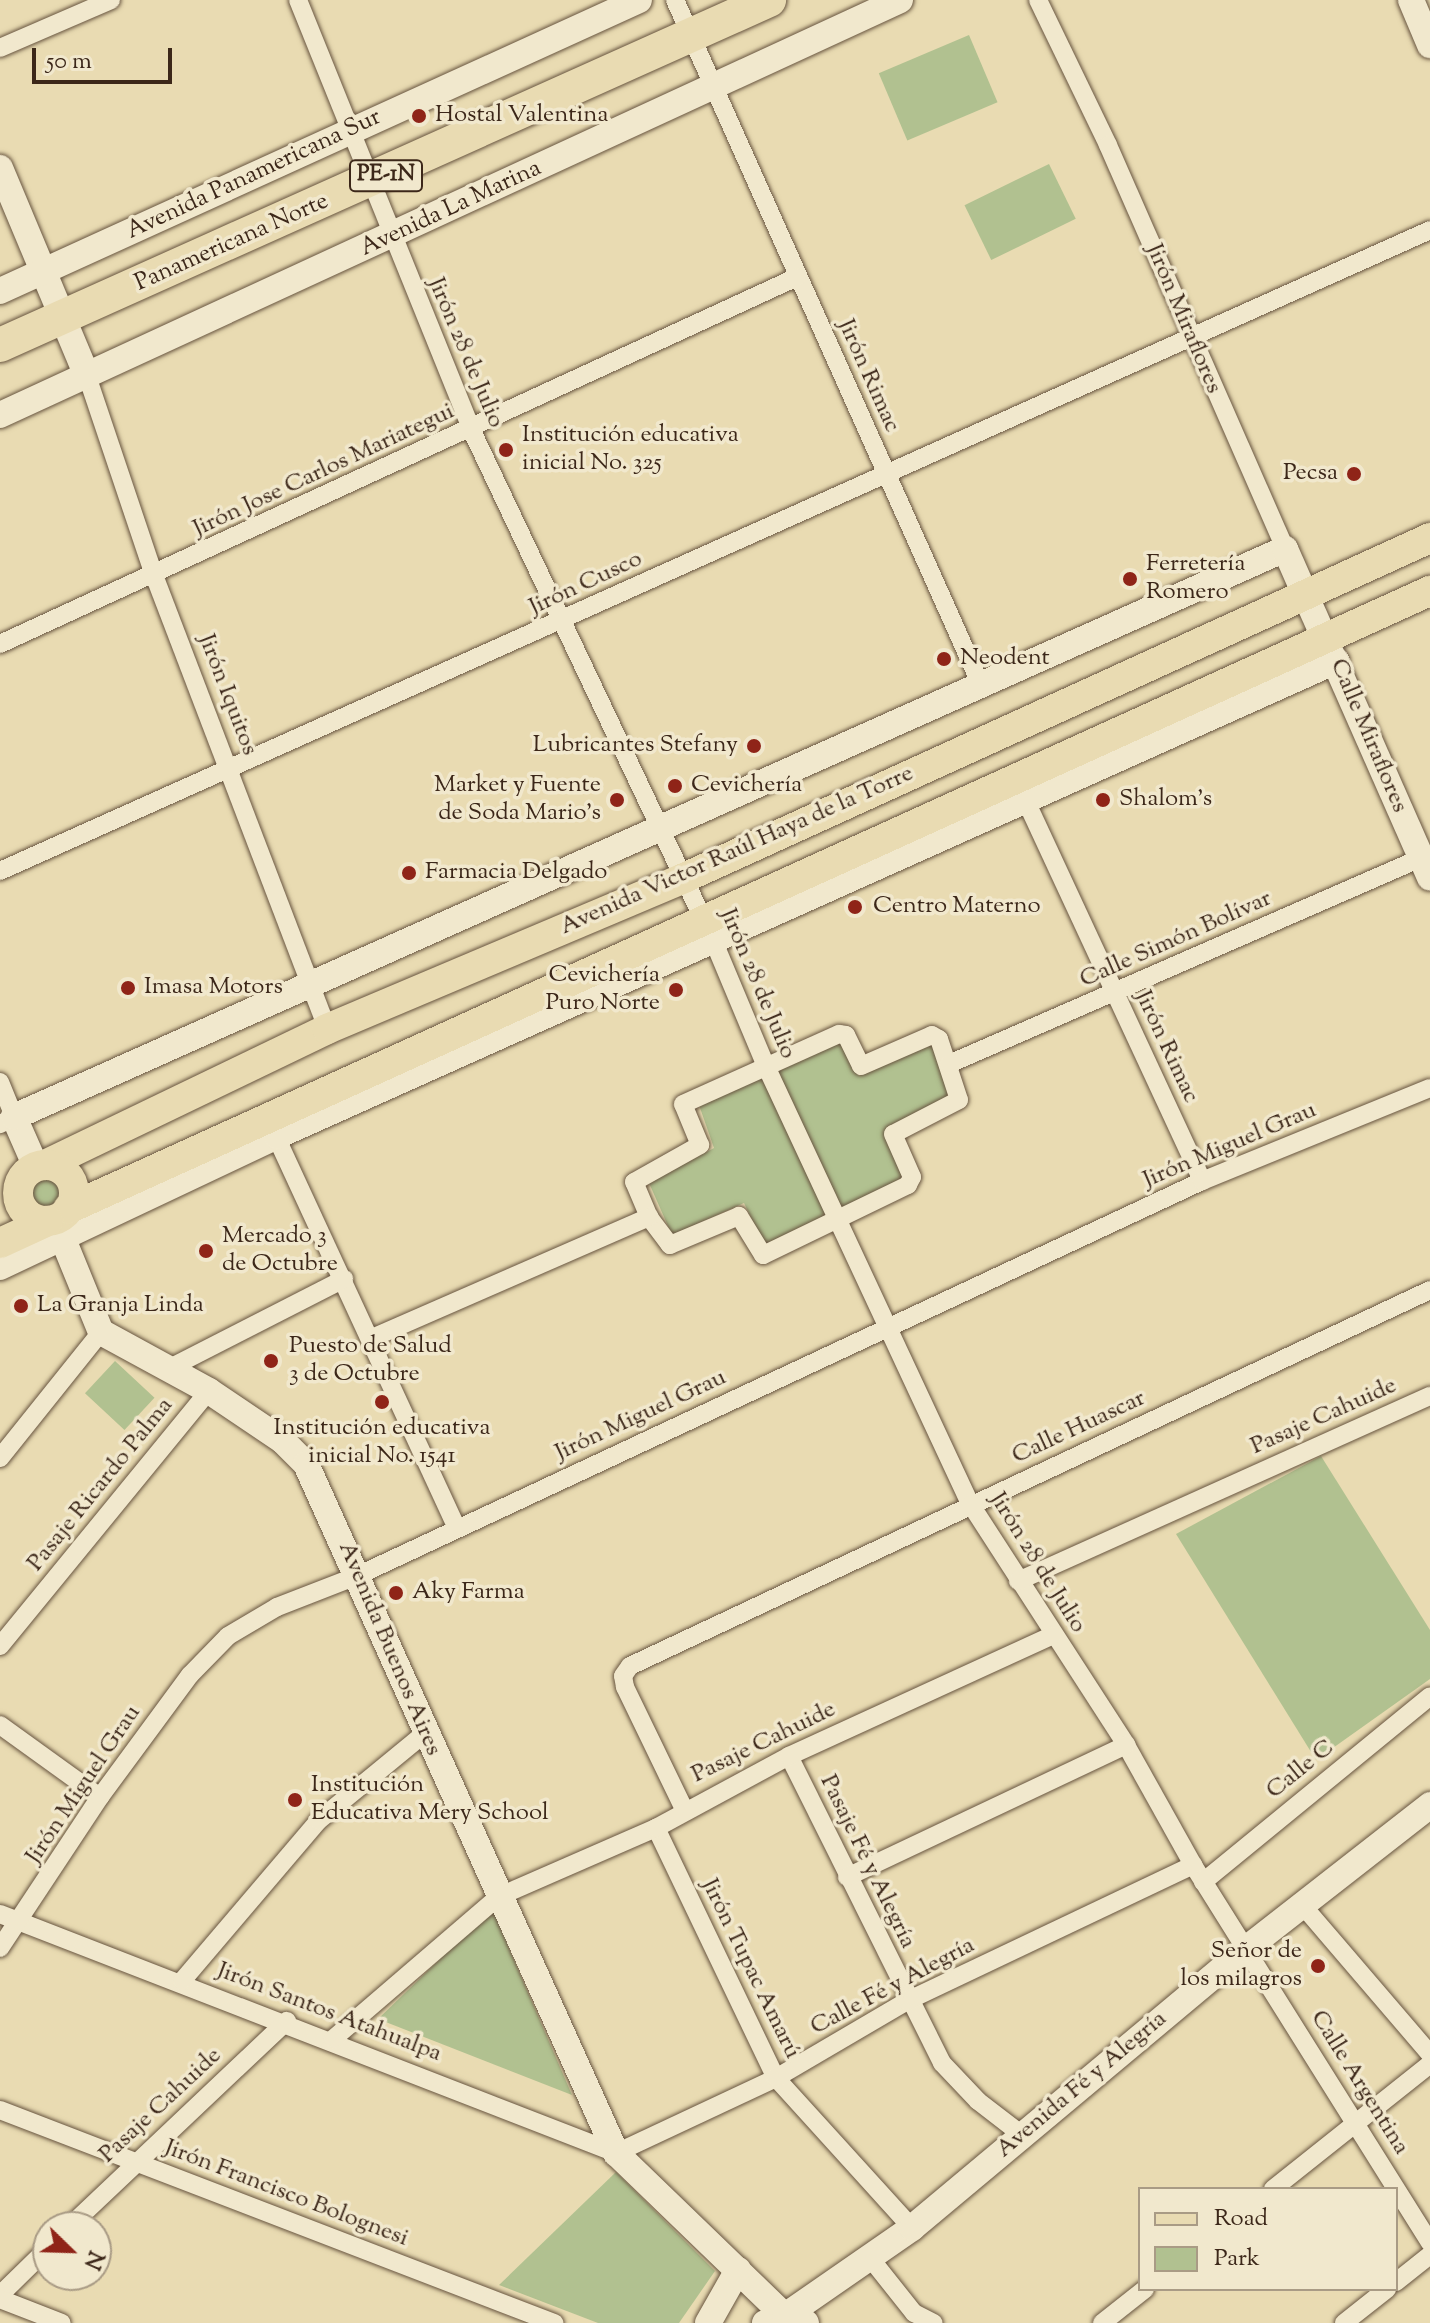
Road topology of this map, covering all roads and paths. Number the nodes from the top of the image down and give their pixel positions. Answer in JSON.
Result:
{"nodes":[{"id":1,"x":111,"y":0,"type":"edge"},
{"id":2,"x":298,"y":0,"type":"edge"},
{"id":3,"x":639,"y":0,"type":"edge"},
{"id":4,"x":675,"y":0,"type":"edge"},
{"id":5,"x":769,"y":0,"type":"edge"},
{"id":6,"x":900,"y":0,"type":"edge"},
{"id":7,"x":1038,"y":0,"type":"edge"},
{"id":8,"x":1411,"y":0,"type":"edge"},
{"id":9,"x":689,"y":35,"type":"junction"},
{"id":10,"x":1430,"y":45,"type":"edge"},
{"id":11,"x":0,"y":48,"type":"edge"},
{"id":12,"x":711,"y":86,"type":"junction"},
{"id":13,"x":353,"y":129,"type":"junction"},
{"id":14,"x":0,"y":168,"type":"edge"},
{"id":15,"x":374,"y":181,"type":"junction"},
{"id":16,"x":1430,"y":230,"type":"edge"},
{"id":17,"x":391,"y":238,"type":"junction"},
{"id":18,"x":44,"y":271,"type":"junction"},
{"id":19,"x":797,"y":277,"type":"junction"},
{"id":20,"x":0,"y":291,"type":"edge"},
{"id":21,"x":61,"y":318,"type":"junction"},
{"id":22,"x":1191,"y":336,"type":"junction"},
{"id":23,"x":0,"y":345,"type":"edge"},
{"id":24,"x":87,"y":376,"type":"junction"},
{"id":25,"x":0,"y":415,"type":"edge"},
{"id":26,"x":471,"y":429,"type":"junction"},
{"id":27,"x":884,"y":471,"type":"junction"},
{"id":28,"x":1430,"y":538,"type":"edge"},
{"id":29,"x":1285,"y":549,"type":"junction"},
{"id":30,"x":154,"y":575,"type":"junction"},
{"id":31,"x":1430,"y":591,"type":"edge"},
{"id":32,"x":1303,"y":593,"type":"junction"},
{"id":33,"x":560,"y":623,"type":"junction"},
{"id":34,"x":0,"y":644,"type":"edge"},
{"id":35,"x":1331,"y":650,"type":"junction"},
{"id":36,"x":981,"y":685,"type":"junction"},
{"id":37,"x":231,"y":770,"type":"junction"},
{"id":38,"x":1026,"y":801,"type":"junction"},
{"id":39,"x":659,"y":828,"type":"junction"},
{"id":40,"x":1426,"y":868,"type":"edge"},
{"id":41,"x":0,"y":871,"type":"edge"},
{"id":42,"x":684,"y":878,"type":"junction"},
{"id":43,"x":709,"y":932,"type":"junction"},
{"id":44,"x":311,"y":983,"type":"junction"},
{"id":45,"x":1116,"y":994,"type":"junction"},
{"id":46,"x":327,"y":1029,"type":"junction"},
{"id":47,"x":765,"y":1064,"type":"junction"},
{"id":48,"x":949,"y":1064,"type":"junction"},
{"id":49,"x":0,"y":1082,"type":"edge"},
{"id":50,"x":1430,"y":1088,"type":"edge"},
{"id":51,"x":7,"y":1120,"type":"edge"},
{"id":52,"x":273,"y":1129,"type":"junction"},
{"id":53,"x":36,"y":1168,"type":"junction"},
{"id":54,"x":1202,"y":1181,"type":"junction"},
{"id":55,"x":0,"y":1183,"type":"edge"},
{"id":56,"x":649,"y":1217,"type":"junction"},
{"id":57,"x":838,"y":1218,"type":"junction"},
{"id":58,"x":58,"y":1222,"type":"junction"},
{"id":59,"x":0,"y":1243,"type":"edge"},
{"id":60,"x":0,"y":1267,"type":"edge"},
{"id":61,"x":344,"y":1279,"type":"junction"},
{"id":62,"x":1430,"y":1290,"type":"edge"},
{"id":63,"x":887,"y":1329,"type":"junction"},
{"id":64,"x":101,"y":1332,"type":"junction"},
{"id":65,"x":370,"y":1339,"type":"junction"},
{"id":66,"x":168,"y":1369,"type":"junction"},
{"id":67,"x":209,"y":1391,"type":"junction"},
{"id":68,"x":1430,"y":1396,"type":"edge"},
{"id":69,"x":0,"y":1458,"type":"edge"},
{"id":70,"x":971,"y":1505,"type":"junction"},
{"id":71,"x":456,"y":1527,"type":"junction"},
{"id":72,"x":359,"y":1575,"type":"junction"},
{"id":73,"x":1018,"y":1581,"type":"junction"},
{"id":74,"x":1053,"y":1635,"type":"junction"},
{"id":75,"x":0,"y":1646,"type":"edge"},
{"id":76,"x":1430,"y":1696,"type":"edge"},
{"id":77,"x":0,"y":1725,"type":"edge"},
{"id":78,"x":425,"y":1733,"type":"junction"},
{"id":79,"x":1126,"y":1745,"type":"junction"},
{"id":80,"x":789,"y":1756,"type":"junction"},
{"id":81,"x":100,"y":1797,"type":"junction"},
{"id":82,"x":1430,"y":1805,"type":"edge"},
{"id":83,"x":684,"y":1809,"type":"junction"},
{"id":84,"x":656,"y":1828,"type":"junction"},
{"id":85,"x":1193,"y":1865,"type":"junction"},
{"id":86,"x":847,"y":1877,"type":"junction"},
{"id":87,"x":1203,"y":1882,"type":"junction"},
{"id":88,"x":498,"y":1897,"type":"junction"},
{"id":89,"x":1304,"y":1907,"type":"junction"},
{"id":90,"x":0,"y":1914,"type":"edge"},
{"id":91,"x":21,"y":1923,"type":"junction"},
{"id":92,"x":0,"y":1948,"type":"edge"},
{"id":93,"x":1246,"y":1949,"type":"junction"},
{"id":94,"x":182,"y":1981,"type":"junction"},
{"id":95,"x":907,"y":2001,"type":"junction"},
{"id":96,"x":287,"y":2021,"type":"junction"},
{"id":97,"x":333,"y":2039,"type":"junction"},
{"id":98,"x":1430,"y":2054,"type":"edge"},
{"id":99,"x":1430,"y":2064,"type":"edge"},
{"id":100,"x":776,"y":2078,"type":"junction"},
{"id":101,"x":0,"y":2110,"type":"edge"},
{"id":102,"x":1357,"y":2124,"type":"junction"},
{"id":103,"x":1022,"y":2135,"type":"junction"},
{"id":104,"x":616,"y":2153,"type":"junction"},
{"id":105,"x":135,"y":2162,"type":"junction"},
{"id":106,"x":1276,"y":2187,"type":"edge"},
{"id":107,"x":1396,"y":2187,"type":"edge"},
{"id":108,"x":1398,"y":2191,"type":"edge"},
{"id":109,"x":85,"y":2211,"type":"edge"},
{"id":110,"x":912,"y":2228,"type":"junction"},
{"id":111,"x":1430,"y":2243,"type":"edge"},
{"id":112,"x":1430,"y":2255,"type":"edge"},
{"id":113,"x":871,"y":2259,"type":"junction"},
{"id":114,"x":32,"y":2264,"type":"edge"},
{"id":115,"x":738,"y":2270,"type":"junction"},
{"id":116,"x":1398,"y":2280,"type":"edge"},
{"id":117,"x":1142,"y":2291,"type":"edge"},
{"id":118,"x":1384,"y":2291,"type":"edge"},
{"id":119,"x":0,"y":2297,"type":"edge"},
{"id":120,"x":785,"y":2321,"type":"edge"},
{"id":121,"x":62,"y":2323,"type":"edge"},
{"id":122,"x":554,"y":2323,"type":"edge"},
{"id":123,"x":708,"y":2323,"type":"edge"},
{"id":124,"x":934,"y":2323,"type":"edge"},
{"id":125,"x":1102,"y":2323,"type":"edge"},
{"id":126,"x":1344,"y":2323,"type":"edge"}],
"edges":[{"from":1,"to":11,"type":"street"},
{"from":2,"to":13,"type":"street","name":"Jirón 28 de Julio"},
{"from":3,"to":13,"type":"main road","name":"Avenida Panamericana Sur"},
{"from":4,"to":9,"type":"street","name":"Jirón Rimac"},
{"from":5,"to":9,"type":"highway","name":"Panamericana Norte","number":"PE-1N"},
{"from":6,"to":12,"type":"main road","name":"Avenida La Marina"},
{"from":7,"to":22,"type":"street","name":"Jirón Miraflores"},
{"from":8,"to":10,"type":"main road"},
{"from":9,"to":12,"type":"street","name":"Jirón Rimac"},
{"from":9,"to":15,"type":"highway","name":"Panamericana Norte","number":"PE-1N"},
{"from":12,"to":17,"type":"main road","name":"Avenida La Marina"},
{"from":12,"to":19,"type":"street","name":"Jirón Rimac"},
{"from":13,"to":15,"type":"street","name":"Jirón 28 de Julio"},
{"from":13,"to":18,"type":"main road","name":"Avenida Panamericana Sur"},
{"from":14,"to":18,"type":"main road"},
{"from":15,"to":17,"type":"street","name":"Jirón 28 de Julio"},
{"from":15,"to":21,"type":"highway","name":"Panamericana Norte","number":"PE-1N"},
{"from":16,"to":22,"type":"street","name":"Jirón Cusco"},
{"from":17,"to":24,"type":"main road","name":"Avenida La Marina"},
{"from":17,"to":26,"type":"street","name":"Jirón 28 de Julio"},
{"from":18,"to":20,"type":"main road","name":"Avenida Panamericana Sur"},
{"from":18,"to":21,"type":"main road"},
{"from":19,"to":26,"type":"street","name":"Jirón Jose Carlos Mariategui"},
{"from":19,"to":27,"type":"street","name":"Jirón Rimac"},
{"from":21,"to":23,"type":"highway","name":"Panamericana Norte","number":"PE-1N"},
{"from":21,"to":24,"type":"main road"},
{"from":22,"to":27,"type":"street","name":"Jirón Cusco"},
{"from":22,"to":29,"type":"street","name":"Jirón Miraflores"},
{"from":24,"to":25,"type":"main road","name":"Avenida La Marina"},
{"from":24,"to":30,"type":"street","name":"Jirón Iquitos"},
{"from":26,"to":30,"type":"street","name":"Jirón Jose Carlos Mariategui"},
{"from":26,"to":33,"type":"street","name":"Jirón 28 de Julio"},
{"from":27,"to":33,"type":"street","name":"Jirón Cusco"},
{"from":27,"to":36,"type":"street","name":"Jirón Rimac"},
{"from":28,"to":32,"type":"main road","name":"Avenida Victor Raúl Haya de la Torre"},
{"from":29,"to":32,"type":"main road","name":"Jirón Miraflores"},
{"from":29,"to":36,"type":"main road"},
{"from":30,"to":34,"type":"street","name":"Jirón Jose Carlos Mariategui"},
{"from":30,"to":37,"type":"street","name":"Jirón Iquitos"},
{"from":31,"to":35,"type":"main road","name":"Avenida Victor Raúl Haya de la Torre"},
{"from":32,"to":35,"type":"main road","name":"Jirón Miraflores"},
{"from":32,"to":42,"type":"main road","name":"Avenida Victor Raúl Haya de la Torre"},
{"from":33,"to":37,"type":"street","name":"Jirón Cusco"},
{"from":33,"to":39,"type":"street","name":"Jirón 28 de Julio"},
{"from":35,"to":38,"type":"main road"},
{"from":35,"to":40,"type":"main road","name":"Calle Miraflores"},
{"from":35,"to":43,"type":"main road","name":"Avenida Victor Raúl Haya de la Torre"},
{"from":36,"to":39,"type":"main road"},
{"from":37,"to":41,"type":"street","name":"Jirón Cusco"},
{"from":37,"to":44,"type":"street","name":"Jirón Iquitos"},
{"from":38,"to":43,"type":"main road"},
{"from":38,"to":45,"type":"street","name":"Jirón Rimac"},
{"from":39,"to":42,"type":"street","name":"Jirón 28 de Julio"},
{"from":39,"to":44,"type":"main road"},
{"from":40,"to":45,"type":"street","name":"Calle Simón Bolívar"},
{"from":42,"to":43,"type":"street","name":"Jirón 28 de Julio"},
{"from":42,"to":46,"type":"main road","name":"Avenida Victor Raúl Haya de la Torre"},
{"from":43,"to":47,"type":"street","name":"Jirón 28 de Julio"},
{"from":43,"to":52,"type":"main road","name":"Avenida Victor Raúl Haya de la Torre"},
{"from":44,"to":46,"type":"street","name":"Jirón Iquitos"},
{"from":44,"to":51,"type":"main road"},
{"from":45,"to":48,"type":"street","name":"Calle Simón Bolívar"},
{"from":45,"to":54,"type":"street","name":"Jirón Rimac"},
{"from":46,"to":53,"type":"main road","name":"Avenida Victor Raúl Haya de la Torre"},
{"from":47,"to":48,"type":"street"},
{"from":47,"to":56,"type":"street"},
{"from":47,"to":57,"type":"street","name":"Jirón 28 de Julio"},
{"from":48,"to":57,"type":"street"},
{"from":49,"to":51,"type":"street"},
{"from":50,"to":54,"type":"street","name":"Jirón Miguel Grau"},
{"from":51,"to":53,"type":"main road"},
{"from":52,"to":58,"type":"main road","name":"Avenida Victor Raúl Haya de la Torre"},
{"from":52,"to":61,"type":"street"},
{"from":53,"to":55,"type":"main road","name":"Avenida Victor Raúl Haya de la Torre"},
{"from":53,"to":58,"type":"main road"},
{"from":53,"to":58,"type":"main road"},
{"from":54,"to":63,"type":"street","name":"Jirón Miguel Grau"},
{"from":56,"to":57,"type":"street"},
{"from":56,"to":65,"type":"street"},
{"from":57,"to":63,"type":"street","name":"Jirón 28 de Julio"},
{"from":58,"to":59,"type":"main road","name":"Avenida Victor Raúl Haya de la Torre"},
{"from":58,"to":60,"type":"main road"},
{"from":58,"to":64,"type":"main road"},
{"from":61,"to":65,"type":"street"},
{"from":61,"to":66,"type":"street"},
{"from":62,"to":70,"type":"street","name":"Calle Huascar"},
{"from":63,"to":70,"type":"street","name":"Jirón 28 de Julio"},
{"from":63,"to":71,"type":"street","name":"Jirón Miguel Grau"},
{"from":64,"to":66,"type":"main road","name":"Avenida Buenos Aires"},
{"from":64,"to":69,"type":"street"},
{"from":65,"to":71,"type":"street"},
{"from":66,"to":67,"type":"main road","name":"Avenida Buenos Aires"},
{"from":67,"to":72,"type":"main road","name":"Avenida Buenos Aires"},
{"from":67,"to":75,"type":"street","name":"Pasaje Ricardo Palma"},
{"from":68,"to":73,"type":"street","name":"Pasaje Cahuide"},
{"from":70,"to":73,"type":"street","name":"Jirón 28 de Julio"},
{"from":70,"to":83,"type":"street","name":"Calle Huascar"},
{"from":71,"to":72,"type":"street","name":"Jirón Miguel Grau"},
{"from":72,"to":78,"type":"main road","name":"Avenida Buenos Aires"},
{"from":72,"to":81,"type":"street","name":"Jirón Miguel Grau"},
{"from":73,"to":74,"type":"street","name":"Jirón 28 de Julio"},
{"from":74,"to":79,"type":"street","name":"Jirón 28 de Julio"},
{"from":74,"to":80,"type":"street","name":"Pasaje Cahuide"},
{"from":76,"to":87,"type":"street","name":"Calle C"},
{"from":77,"to":81,"type":"street"},
{"from":78,"to":88,"type":"main road","name":"Avenida Buenos Aires"},
{"from":78,"to":94,"type":"street"},
{"from":79,"to":85,"type":"street","name":"Jirón 28 de Julio"},
{"from":79,"to":86,"type":"street"},
{"from":80,"to":83,"type":"street","name":"Pasaje Cahuide"},
{"from":80,"to":86,"type":"street","name":"Pasaje Fé y Alegría"},
{"from":81,"to":91,"type":"street","name":"Jirón Miguel Grau"},
{"from":82,"to":89,"type":"main road","name":"Avenida Fé y Alegría"},
{"from":83,"to":84,"type":"street","name":"Pasaje Cahuide"},
{"from":84,"to":88,"type":"street","name":"Pasaje Cahuide"},
{"from":84,"to":100,"type":"street","name":"Jirón Tupac Amarú"},
{"from":85,"to":87,"type":"street","name":"Jirón 28 de Julio"},
{"from":85,"to":95,"type":"street","name":"Calle Fé y Alegría"},
{"from":86,"to":95,"type":"street","name":"Pasaje Fé y Alegría"},
{"from":87,"to":93,"type":"street","name":"Jirón 28 de Julio"},
{"from":88,"to":97,"type":"street","name":"Pasaje Cahuide"},
{"from":88,"to":104,"type":"main road","name":"Avenida Buenos Aires"},
{"from":89,"to":93,"type":"main road","name":"Avenida Fé y Alegría"},
{"from":89,"to":98,"type":"street"},
{"from":90,"to":91,"type":"street","name":"Jirón Santos Atahualpa"},
{"from":91,"to":92,"type":"street","name":"Jirón Miguel Grau"},
{"from":91,"to":94,"type":"street","name":"Jirón Santos Atahualpa"},
{"from":93,"to":102,"type":"street","name":"Calle Argentina"},
{"from":93,"to":103,"type":"main road","name":"Avenida Fé y Alegría"},
{"from":94,"to":96,"type":"street","name":"Jirón Santos Atahualpa"},
{"from":95,"to":100,"type":"street","name":"Calle Fé y Alegría"},
{"from":95,"to":103,"type":"street","name":"Pasaje Fé y Alegría"},
{"from":96,"to":97,"type":"street","name":"Jirón Santos Atahualpa"},
{"from":96,"to":105,"type":"street","name":"Pasaje Cahuide"},
{"from":97,"to":104,"type":"street","name":"Jirón Santos Atahualpa"},
{"from":99,"to":102,"type":"street"},
{"from":100,"to":104,"type":"street","name":"Calle Fé y Alegría"},
{"from":100,"to":110,"type":"street","name":"Jirón Tupac Amarú"},
{"from":101,"to":105,"type":"street","name":"Jirón Francisco Bolognesi"},
{"from":102,"to":106,"type":"street"},
{"from":102,"to":107,"type":"street","name":"Calle Argentina"},
{"from":103,"to":110,"type":"main road","name":"Avenida Fé y Alegría"},
{"from":104,"to":115,"type":"main road","name":"Avenida Buenos Aires"},
{"from":105,"to":109,"type":"street","name":"Pasaje Cahuide"},
{"from":105,"to":122,"type":"street","name":"Jirón Francisco Bolognesi"},
{"from":108,"to":111,"type":"street","name":"Calle Argentina"},
{"from":110,"to":113,"type":"main road","name":"Avenida Fé y Alegría"},
{"from":112,"to":116,"type":"street"},
{"from":113,"to":120,"type":"main road","name":"Avenida Fé y Alegría"},
{"from":113,"to":124,"type":"street"},
{"from":114,"to":119,"type":"street"},
{"from":115,"to":120,"type":"main road","name":"Avenida Buenos Aires"},
{"from":115,"to":123,"type":"main road"},
{"from":117,"to":125,"type":"street"},
{"from":118,"to":126,"type":"street"},
{"from":119,"to":121,"type":"street"}]}
